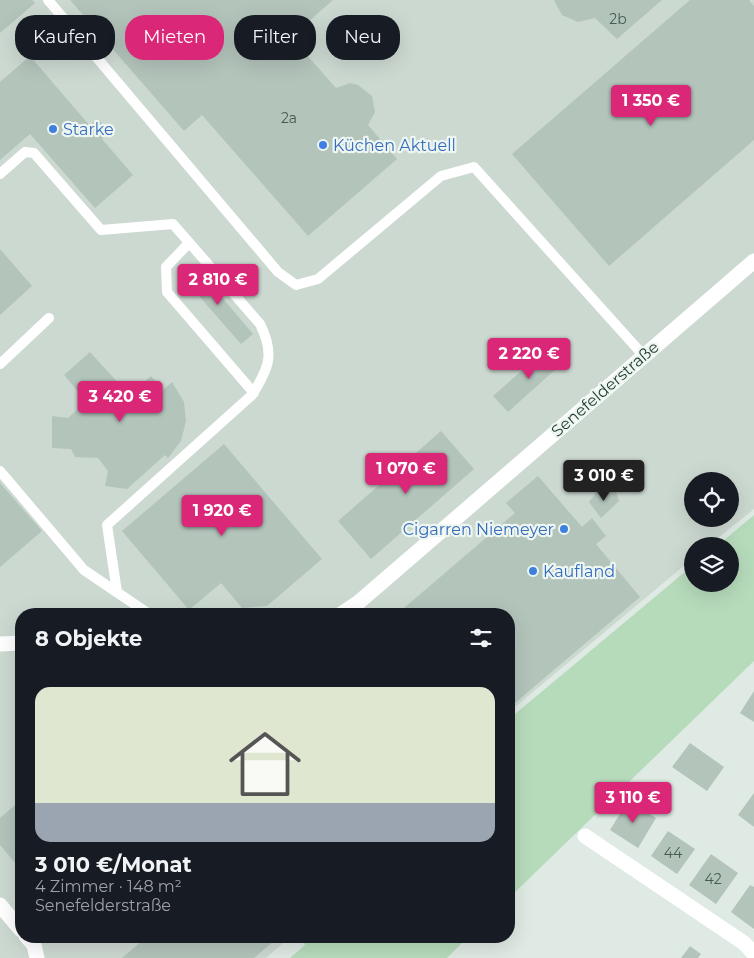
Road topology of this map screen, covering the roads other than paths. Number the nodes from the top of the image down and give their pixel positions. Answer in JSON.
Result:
{"nodes":[{"id":1,"x":48,"y":0,"type":"edge"},
{"id":2,"x":0,"y":174,"type":"edge"},
{"id":3,"x":189,"y":242,"type":"junction"},
{"id":4,"x":754,"y":261,"type":"edge"},
{"id":5,"x":49,"y":318,"type":"dead end"},
{"id":6,"x":644,"y":356,"type":"junction"},
{"id":7,"x":0,"y":364,"type":"edge"},
{"id":8,"x":254,"y":393,"type":"junction"},
{"id":9,"x":0,"y":471,"type":"edge"},
{"id":10,"x":117,"y":592,"type":"junction"},
{"id":11,"x":140,"y":608,"type":"edge"},
{"id":12,"x":349,"y":608,"type":"edge"},
{"id":13,"x":15,"y":643,"type":"edge"},
{"id":14,"x":0,"y":644,"type":"edge"},
{"id":15,"x":585,"y":836,"type":"dead end"},
{"id":16,"x":0,"y":905,"type":"edge"},
{"id":17,"x":15,"y":923,"type":"edge"},
{"id":18,"x":32,"y":943,"type":"edge"},
{"id":19,"x":754,"y":954,"type":"edge"},
{"id":20,"x":37,"y":958,"type":"edge"}],
"edges":[{"from":1,"to":6,"type":"lane"},
{"from":2,"to":3,"type":"lane"},
{"from":3,"to":8,"type":"lane"},
{"from":3,"to":8,"type":"lane"},
{"from":4,"to":6,"type":"street","name":"Senefelderstraße"},
{"from":5,"to":7,"type":"lane"},
{"from":6,"to":12,"type":"street","name":"Senefelderstraße"},
{"from":8,"to":10,"type":"lane"},
{"from":9,"to":10,"type":"lane"},
{"from":10,"to":11,"type":"lane"},
{"from":13,"to":14,"type":"street"},
{"from":15,"to":19,"type":"street"},
{"from":16,"to":17,"type":"street"},
{"from":18,"to":20,"type":"street"}]}
